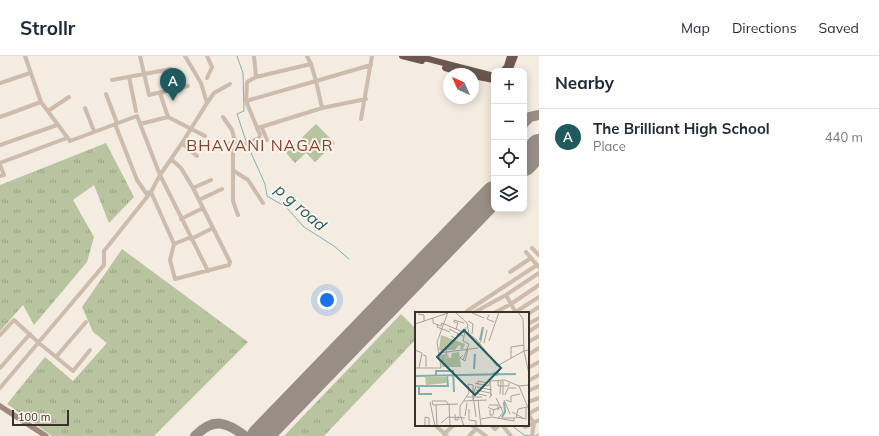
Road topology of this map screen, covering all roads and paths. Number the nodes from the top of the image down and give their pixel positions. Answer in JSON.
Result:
{"nodes":[{"id":1,"x":25,"y":56,"type":"edge"},
{"id":2,"x":140,"y":56,"type":"edge"},
{"id":3,"x":185,"y":56,"type":"edge"},
{"id":4,"x":207,"y":56,"type":"edge"},
{"id":5,"x":254,"y":56,"type":"edge"},
{"id":6,"x":307,"y":56,"type":"edge"},
{"id":7,"x":372,"y":56,"type":"edge"},
{"id":8,"x":402,"y":56,"type":"edge"},
{"id":9,"x":417,"y":56,"type":"edge"},
{"id":10,"x":510,"y":56,"type":"edge"},
{"id":11,"x":515,"y":56,"type":"edge"},
{"id":12,"x":311,"y":64,"type":"junction"},
{"id":13,"x":371,"y":65,"type":"junction"},
{"id":14,"x":445,"y":68,"type":"edge"},
{"id":15,"x":505,"y":68,"type":"edge"},
{"id":16,"x":510,"y":68,"type":"edge"},
{"id":17,"x":171,"y":69,"type":"dead end"},
{"id":18,"x":30,"y":73,"type":"junction"},
{"id":19,"x":144,"y":74,"type":"junction"},
{"id":20,"x":491,"y":75,"type":"edge"},
{"id":21,"x":256,"y":76,"type":"junction"},
{"id":22,"x":129,"y":77,"type":"junction"},
{"id":23,"x":479,"y":77,"type":"edge"},
{"id":24,"x":207,"y":78,"type":"dead end"},
{"id":25,"x":491,"y":79,"type":"edge"},
{"id":26,"x":112,"y":80,"type":"dead end"},
{"id":27,"x":316,"y":80,"type":"junction"},
{"id":28,"x":0,"y":83,"type":"edge"},
{"id":29,"x":230,"y":84,"type":"dead end"},
{"id":30,"x":188,"y":86,"type":"dead end"},
{"id":31,"x":160,"y":93,"type":"junction"},
{"id":32,"x":106,"y":94,"type":"dead end"},
{"id":33,"x":70,"y":97,"type":"dead end"},
{"id":34,"x":366,"y":98,"type":"junction"},
{"id":35,"x":246,"y":101,"type":"junction"},
{"id":36,"x":41,"y":102,"type":"junction"},
{"id":37,"x":207,"y":103,"type":"junction"},
{"id":38,"x":85,"y":108,"type":"dead end"},
{"id":39,"x":322,"y":108,"type":"junction"},
{"id":40,"x":48,"y":111,"type":"junction"},
{"id":41,"x":136,"y":111,"type":"dead end"},
{"id":42,"x":0,"y":117,"type":"edge"},
{"id":43,"x":168,"y":117,"type":"junction"},
{"id":44,"x":223,"y":117,"type":"dead end"},
{"id":45,"x":361,"y":120,"type":"dead end"},
{"id":46,"x":116,"y":124,"type":"junction"},
{"id":47,"x":140,"y":124,"type":"junction"},
{"id":48,"x":57,"y":125,"type":"junction"},
{"id":49,"x":260,"y":128,"type":"junction"},
{"id":50,"x":190,"y":129,"type":"junction"},
{"id":51,"x":94,"y":131,"type":"junction"},
{"id":52,"x":205,"y":136,"type":"dead end"},
{"id":53,"x":67,"y":138,"type":"junction"},
{"id":54,"x":235,"y":140,"type":"junction"},
{"id":55,"x":267,"y":140,"type":"dead end"},
{"id":56,"x":182,"y":143,"type":"junction"},
{"id":57,"x":0,"y":145,"type":"edge"},
{"id":58,"x":242,"y":145,"type":"junction"},
{"id":59,"x":233,"y":150,"type":"junction"},
{"id":60,"x":197,"y":156,"type":"dead end"},
{"id":61,"x":171,"y":159,"type":"junction"},
{"id":62,"x":0,"y":164,"type":"edge"},
{"id":63,"x":234,"y":171,"type":"junction"},
{"id":64,"x":160,"y":175,"type":"junction"},
{"id":65,"x":0,"y":176,"type":"edge"},
{"id":66,"x":211,"y":180,"type":"dead end"},
{"id":67,"x":193,"y":188,"type":"junction"},
{"id":68,"x":222,"y":189,"type":"dead end"},
{"id":69,"x":151,"y":192,"type":"junction"},
{"id":70,"x":199,"y":200,"type":"junction"},
{"id":71,"x":263,"y":203,"type":"dead end"},
{"id":72,"x":203,"y":208,"type":"junction"},
{"id":73,"x":238,"y":215,"type":"dead end"},
{"id":74,"x":181,"y":219,"type":"junction"},
{"id":75,"x":213,"y":228,"type":"junction"},
{"id":76,"x":191,"y":238,"type":"junction"},
{"id":77,"x":174,"y":244,"type":"junction"},
{"id":78,"x":532,"y":248,"type":"dead end"},
{"id":79,"x":526,"y":252,"type":"dead end"},
{"id":80,"x":539,"y":255,"type":"edge"},
{"id":81,"x":532,"y":258,"type":"junction"},
{"id":82,"x":538,"y":266,"type":"edge"},
{"id":83,"x":208,"y":272,"type":"junction"},
{"id":84,"x":510,"y":272,"type":"dead end"},
{"id":85,"x":539,"y":273,"type":"edge"},
{"id":86,"x":539,"y":285,"type":"edge"},
{"id":87,"x":506,"y":295,"type":"junction"},
{"id":88,"x":539,"y":297,"type":"edge"},
{"id":89,"x":511,"y":304,"type":"junction"},
{"id":90,"x":539,"y":307,"type":"edge"},
{"id":91,"x":467,"y":312,"type":"edge"},
{"id":92,"x":475,"y":312,"type":"edge"},
{"id":93,"x":496,"y":312,"type":"edge"},
{"id":94,"x":515,"y":312,"type":"edge"},
{"id":95,"x":516,"y":312,"type":"edge"},
{"id":96,"x":529,"y":313,"type":"edge"},
{"id":97,"x":539,"y":318,"type":"edge"},
{"id":98,"x":86,"y":322,"type":"dead end"},
{"id":99,"x":529,"y":323,"type":"edge"},
{"id":100,"x":539,"y":325,"type":"edge"},
{"id":101,"x":529,"y":331,"type":"edge"},
{"id":102,"x":30,"y":334,"type":"junction"},
{"id":103,"x":0,"y":335,"type":"edge"},
{"id":104,"x":539,"y":336,"type":"edge"},
{"id":105,"x":529,"y":341,"type":"edge"},
{"id":106,"x":39,"y":343,"type":"junction"},
{"id":107,"x":539,"y":348,"type":"edge"},
{"id":108,"x":90,"y":350,"type":"dead end"},
{"id":109,"x":529,"y":353,"type":"edge"},
{"id":110,"x":56,"y":357,"type":"junction"},
{"id":111,"x":539,"y":362,"type":"edge"},
{"id":112,"x":529,"y":367,"type":"edge"},
{"id":113,"x":0,"y":368,"type":"edge"},
{"id":114,"x":539,"y":375,"type":"edge"},
{"id":115,"x":529,"y":380,"type":"edge"},
{"id":116,"x":1,"y":385,"type":"edge"},
{"id":117,"x":539,"y":386,"type":"edge"},
{"id":118,"x":529,"y":391,"type":"edge"},
{"id":119,"x":539,"y":398,"type":"edge"},
{"id":120,"x":529,"y":402,"type":"edge"},
{"id":121,"x":0,"y":406,"type":"edge"},
{"id":122,"x":539,"y":408,"type":"edge"},
{"id":123,"x":529,"y":413,"type":"edge"},
{"id":124,"x":529,"y":416,"type":"edge"},
{"id":125,"x":539,"y":420,"type":"edge"},
{"id":126,"x":534,"y":423,"type":"junction"},
{"id":127,"x":529,"y":425,"type":"edge"},
{"id":128,"x":437,"y":426,"type":"edge"},
{"id":129,"x":453,"y":426,"type":"edge"},
{"id":130,"x":472,"y":426,"type":"edge"},
{"id":131,"x":503,"y":426,"type":"edge"},
{"id":132,"x":476,"y":430,"type":"junction"},
{"id":133,"x":446,"y":435,"type":"edge"},
{"id":134,"x":46,"y":436,"type":"edge"},
{"id":135,"x":469,"y":436,"type":"edge"},
{"id":136,"x":486,"y":436,"type":"edge"},
{"id":137,"x":511,"y":436,"type":"edge"},
{"id":138,"x":532,"y":436,"type":"edge"}],
"edges":[{"from":1,"to":18,"type":"street"},
{"from":2,"to":19,"type":"street"},
{"from":3,"to":37,"type":"street"},
{"from":4,"to":24,"type":"street"},
{"from":5,"to":21,"type":"street"},
{"from":6,"to":12,"type":"street"},
{"from":7,"to":13,"type":"street"},
{"from":8,"to":14,"type":"highway"},
{"from":9,"to":20,"type":"highway"},
{"from":10,"to":15,"type":"highway"},
{"from":11,"to":16,"type":"highway"},
{"from":12,"to":21,"type":"street"},
{"from":12,"to":27,"type":"street"},
{"from":13,"to":27,"type":"street"},
{"from":13,"to":34,"type":"street"},
{"from":17,"to":19,"type":"street"},
{"from":18,"to":28,"type":"street"},
{"from":18,"to":36,"type":"street"},
{"from":19,"to":22,"type":"street"},
{"from":19,"to":31,"type":"street"},
{"from":21,"to":35,"type":"street"},
{"from":22,"to":26,"type":"street"},
{"from":22,"to":41,"type":"street"},
{"from":23,"to":25,"type":"highway"},
{"from":27,"to":35,"type":"street"},
{"from":27,"to":39,"type":"street"},
{"from":29,"to":37,"type":"street"},
{"from":30,"to":31,"type":"street"},
{"from":31,"to":43,"type":"street"},
{"from":32,"to":46,"type":"street"},
{"from":33,"to":40,"type":"street"},
{"from":34,"to":39,"type":"street"},
{"from":34,"to":45,"type":"street"},
{"from":35,"to":49,"type":"street"},
{"from":36,"to":40,"type":"street"},
{"from":36,"to":42,"type":"street"},
{"from":37,"to":50,"type":"street"},
{"from":38,"to":51,"type":"street"},
{"from":39,"to":49,"type":"street"},
{"from":40,"to":48,"type":"street"},
{"from":43,"to":47,"type":"street"},
{"from":43,"to":50,"type":"street"},
{"from":44,"to":54,"type":"street"},
{"from":46,"to":47,"type":"street"},
{"from":46,"to":51,"type":"street"},
{"from":46,"to":69,"type":"street"},
{"from":47,"to":64,"type":"street"},
{"from":48,"to":53,"type":"street"},
{"from":48,"to":57,"type":"street"},
{"from":49,"to":55,"type":"street"},
{"from":49,"to":58,"type":"street"},
{"from":50,"to":52,"type":"street"},
{"from":50,"to":56,"type":"street"},
{"from":51,"to":53,"type":"street"},
{"from":53,"to":62,"type":"street"},
{"from":54,"to":58,"type":"street"},
{"from":54,"to":59,"type":"street"},
{"from":56,"to":60,"type":"street"},
{"from":56,"to":61,"type":"street"},
{"from":58,"to":59,"type":"street"},
{"from":59,"to":63,"type":"street"},
{"from":61,"to":64,"type":"street"},
{"from":61,"to":67,"type":"street"},
{"from":62,"to":65,"type":"street"},
{"from":63,"to":71,"type":"street"},
{"from":63,"to":73,"type":"street"},
{"from":64,"to":69,"type":"street"},
{"from":64,"to":74,"type":"street"},
{"from":66,"to":67,"type":"street"},
{"from":67,"to":70,"type":"street"},
{"from":68,"to":70,"type":"street"},
{"from":69,"to":77,"type":"street"},
{"from":69,"to":106,"type":"street"},
{"from":70,"to":72,"type":"street"},
{"from":72,"to":74,"type":"street"},
{"from":72,"to":75,"type":"street"},
{"from":74,"to":76,"type":"street"},
{"from":75,"to":76,"type":"street"},
{"from":75,"to":83,"type":"street"},
{"from":76,"to":77,"type":"street"},
{"from":76,"to":83,"type":"street"},
{"from":77,"to":83,"type":"street"},
{"from":78,"to":80,"type":"street"},
{"from":79,"to":81,"type":"street"},
{"from":81,"to":82,"type":"street"},
{"from":81,"to":84,"type":"street"},
{"from":82,"to":91,"type":"street"},
{"from":85,"to":87,"type":"street"},
{"from":86,"to":89,"type":"street"},
{"from":87,"to":89,"type":"street"},
{"from":87,"to":92,"type":"street"},
{"from":88,"to":95,"type":"street"},
{"from":89,"to":93,"type":"street"},
{"from":89,"to":94,"type":"street"},
{"from":90,"to":96,"type":"street"},
{"from":97,"to":99,"type":"street"},
{"from":98,"to":110,"type":"street"},
{"from":100,"to":101,"type":"street"},
{"from":102,"to":103,"type":"street"},
{"from":102,"to":106,"type":"street"},
{"from":102,"to":113,"type":"street"},
{"from":104,"to":105,"type":"street"},
{"from":106,"to":110,"type":"street"},
{"from":106,"to":116,"type":"street"},
{"from":107,"to":109,"type":"street"},
{"from":108,"to":110,"type":"street"},
{"from":111,"to":112,"type":"street"},
{"from":114,"to":115,"type":"street"},
{"from":117,"to":118,"type":"street"},
{"from":119,"to":120,"type":"street"},
{"from":121,"to":134,"type":"main road"},
{"from":122,"to":123,"type":"street"},
{"from":124,"to":126,"type":"street"},
{"from":125,"to":126,"type":"street"},
{"from":126,"to":127,"type":"street"},
{"from":126,"to":138,"type":"street"},
{"from":128,"to":133,"type":"street"},
{"from":129,"to":133,"type":"street"},
{"from":130,"to":132,"type":"street"},
{"from":131,"to":137,"type":"street"},
{"from":132,"to":135,"type":"street"},
{"from":132,"to":136,"type":"street"}]}
